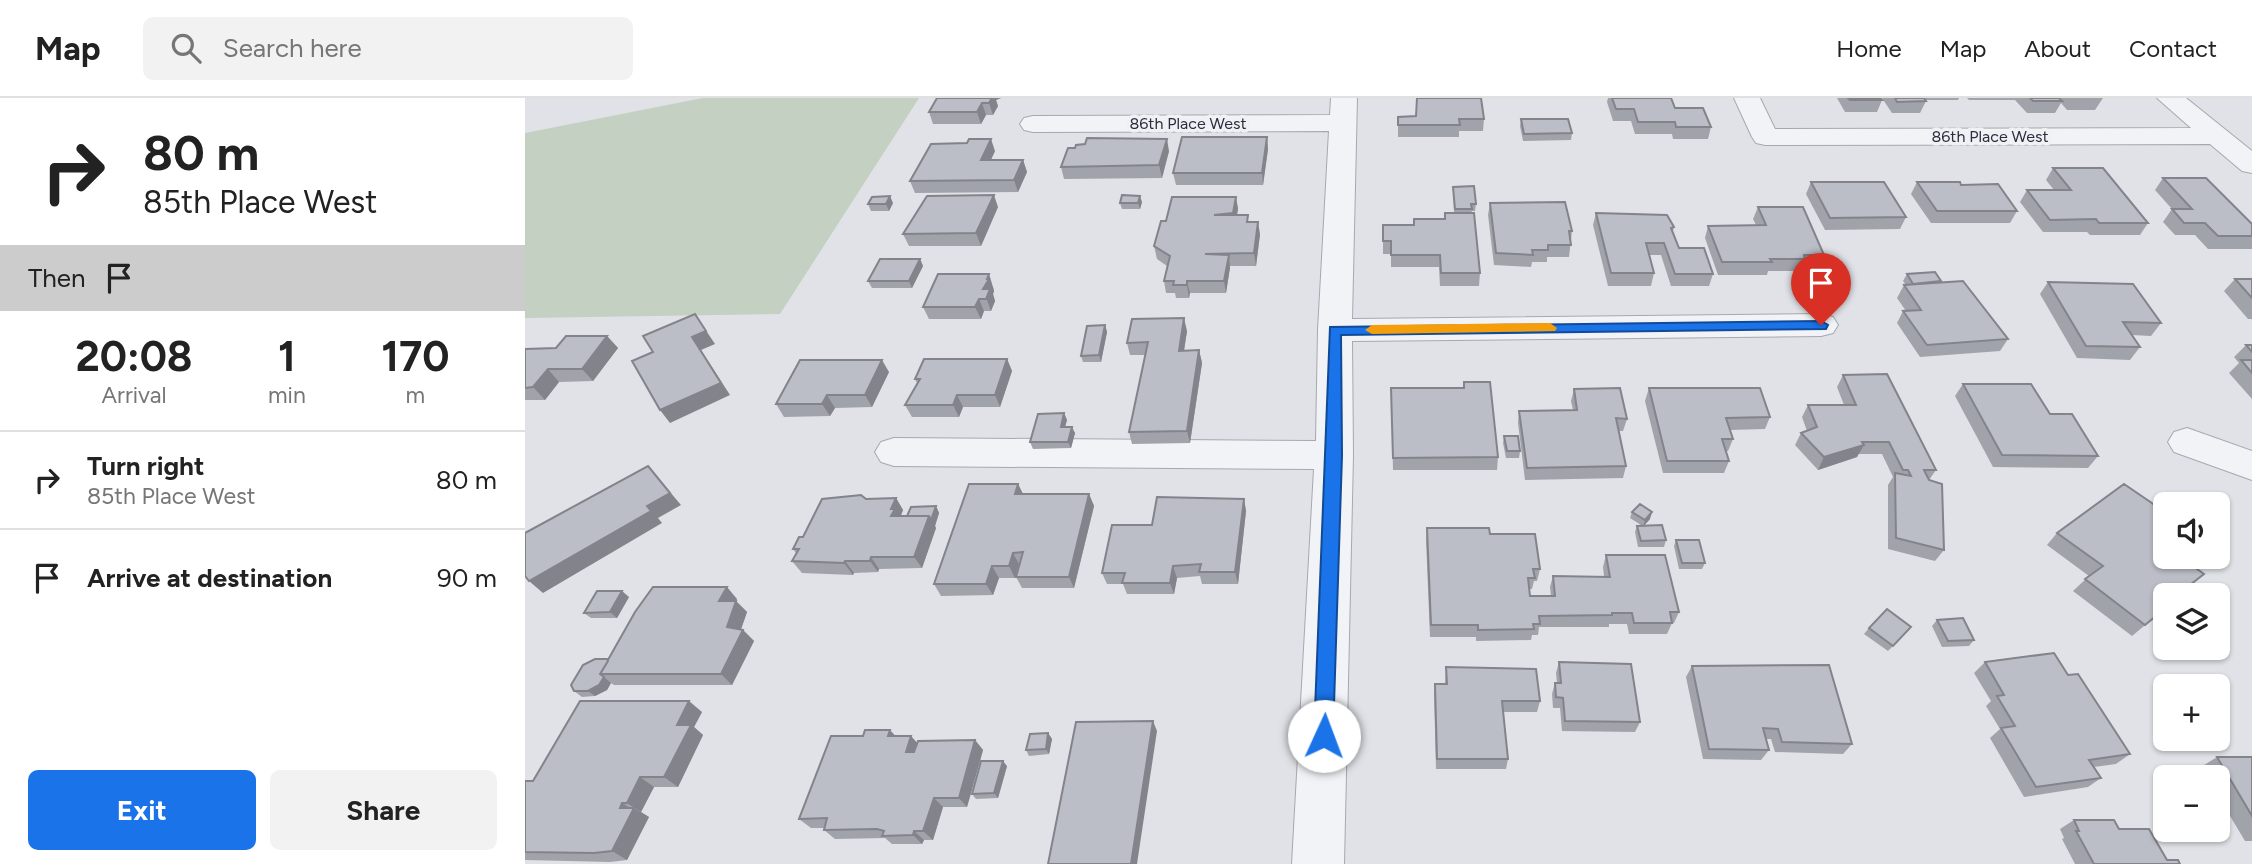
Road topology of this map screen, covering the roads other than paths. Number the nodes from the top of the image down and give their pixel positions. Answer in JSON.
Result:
{"nodes":[{"id":1,"x":1747,"y":98,"type":"edge"},
{"id":2,"x":2170,"y":98,"type":"edge"},
{"id":3,"x":1344,"y":110,"type":"edge"},
{"id":4,"x":1033,"y":124,"type":"dead end"},
{"id":5,"x":2215,"y":136,"type":"junction"},
{"id":6,"x":2252,"y":164,"type":"edge"},
{"id":7,"x":1821,"y":325,"type":"dead end"},
{"id":8,"x":1335,"y":330,"type":"junction"},
{"id":9,"x":2187,"y":442,"type":"dead end"},
{"id":10,"x":894,"y":452,"type":"dead end"},
{"id":11,"x":1334,"y":455,"type":"junction"},
{"id":12,"x":2252,"y":466,"type":"edge"},
{"id":13,"x":1318,"y":864,"type":"edge"}],
"edges":[{"from":1,"to":5,"type":"street","name":"86th Place West"},
{"from":2,"to":5,"type":"street"},
{"from":3,"to":4,"type":"street","name":"86th Place West"},
{"from":3,"to":8,"type":"street"},
{"from":5,"to":6,"type":"street"},
{"from":7,"to":8,"type":"street"},
{"from":8,"to":11,"type":"street"},
{"from":9,"to":12,"type":"street"},
{"from":10,"to":11,"type":"street"},
{"from":11,"to":13,"type":"street"}]}
